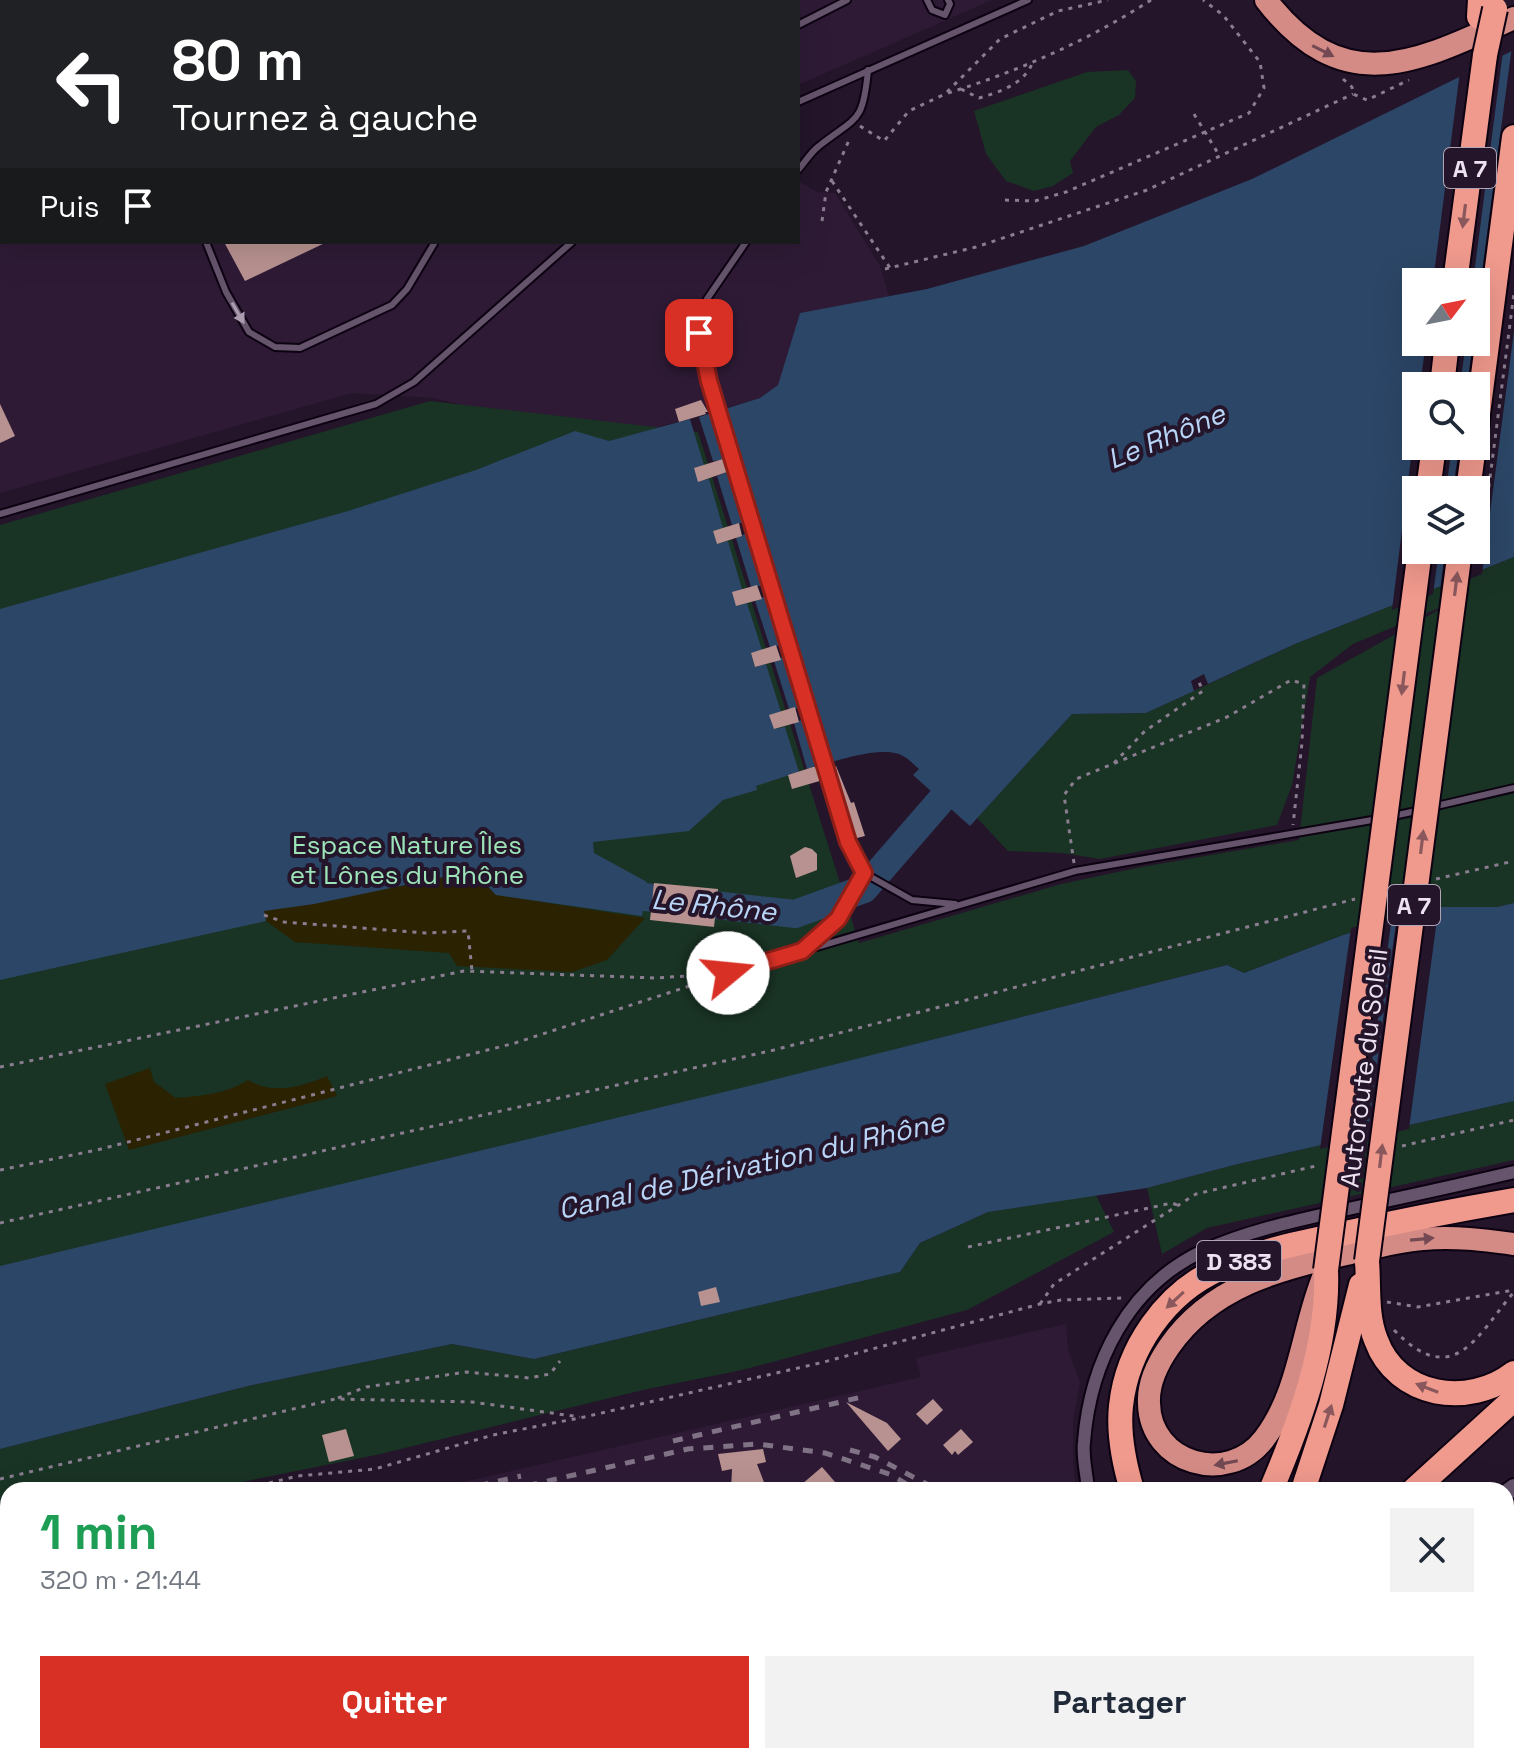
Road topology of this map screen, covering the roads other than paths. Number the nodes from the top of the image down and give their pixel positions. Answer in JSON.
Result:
{"nodes":[{"id":1,"x":847,"y":0,"type":"edge"},
{"id":2,"x":927,"y":0,"type":"edge"},
{"id":3,"x":948,"y":0,"type":"edge"},
{"id":4,"x":1028,"y":0,"type":"edge"},
{"id":5,"x":1266,"y":0,"type":"edge"},
{"id":6,"x":1493,"y":9,"type":"edge"},
{"id":7,"x":945,"y":15,"type":"junction"},
{"id":8,"x":800,"y":24,"type":"edge"},
{"id":9,"x":953,"y":32,"type":"junction"},
{"id":10,"x":868,"y":70,"type":"junction"},
{"id":11,"x":800,"y":101,"type":"edge"},
{"id":12,"x":1514,"y":137,"type":"edge"},
{"id":13,"x":800,"y":167,"type":"edge"},
{"id":14,"x":207,"y":244,"type":"edge"},
{"id":15,"x":434,"y":244,"type":"edge"},
{"id":16,"x":570,"y":244,"type":"edge"},
{"id":17,"x":745,"y":244,"type":"edge"},
{"id":18,"x":1457,"y":268,"type":"edge"},
{"id":19,"x":1483,"y":372,"type":"edge"},
{"id":20,"x":0,"y":514,"type":"edge"},
{"id":21,"x":1418,"y":564,"type":"edge"},
{"id":22,"x":1458,"y":564,"type":"edge"},
{"id":23,"x":1514,"y":788,"type":"edge"},
{"id":24,"x":864,"y":873,"type":"junction"},
{"id":25,"x":958,"y":904,"type":"junction"},
{"id":26,"x":802,"y":951,"type":"junction"},
{"id":27,"x":728,"y":973,"type":"road end"},
{"id":28,"x":1514,"y":1172,"type":"edge"},
{"id":29,"x":1514,"y":1200,"type":"edge"},
{"id":30,"x":1514,"y":1244,"type":"edge"},
{"id":31,"x":1367,"y":1261,"type":"junction"},
{"id":32,"x":1326,"y":1270,"type":"junction"},
{"id":33,"x":1514,"y":1373,"type":"edge"},
{"id":34,"x":1514,"y":1399,"type":"edge"},
{"id":35,"x":1087,"y":1482,"type":"edge"},
{"id":36,"x":1131,"y":1482,"type":"edge"},
{"id":37,"x":1274,"y":1482,"type":"edge"},
{"id":38,"x":1306,"y":1482,"type":"edge"},
{"id":39,"x":1423,"y":1482,"type":"edge"}],
"edges":[{"from":1,"to":8,"type":"lane"},
{"from":2,"to":7,"type":"lane"},
{"from":3,"to":7,"type":"lane"},
{"from":4,"to":9,"type":"lane"},
{"from":5,"to":6,"type":"highway","one_way":true},
{"from":6,"to":18,"type":"highway","number":"A 7","one_way":true,"bridge":true},
{"from":7,"to":9,"type":"lane"},
{"from":9,"to":10,"type":"lane"},
{"from":10,"to":11,"type":"lane"},
{"from":10,"to":13,"type":"lane"},
{"from":12,"to":19,"type":"highway","number":"A 7"},
{"from":14,"to":15,"type":"lane","one_way":true},
{"from":16,"to":20,"type":"lane"},
{"from":17,"to":24,"type":"lane"},
{"from":21,"to":32,"type":"highway","name":"Autoroute du Soleil","number":"A 7","one_way":true,"bridge":true},
{"from":31,"to":22,"type":"highway","name":"Autoroute du Soleil","number":"A 7","one_way":true,"bridge":true},
{"from":23,"to":25,"type":"lane"},
{"from":24,"to":25,"type":"lane"},
{"from":24,"to":26,"type":"lane"},
{"from":25,"to":26,"type":"lane"},
{"from":26,"to":27,"type":"lane"},
{"from":28,"to":35,"type":"street"},
{"from":29,"to":36,"type":"highway","number":"D 383","one_way":true},
{"from":32,"to":30,"type":"highway","one_way":true},
{"from":33,"to":31,"type":"highway","one_way":true},
{"from":38,"to":31,"type":"highway","name":"Autoroute du Soleil","number":"A 7","one_way":true},
{"from":32,"to":37,"type":"highway","name":"Autoroute du Soleil","number":"A 7"},
{"from":34,"to":39,"type":"highway"}]}
